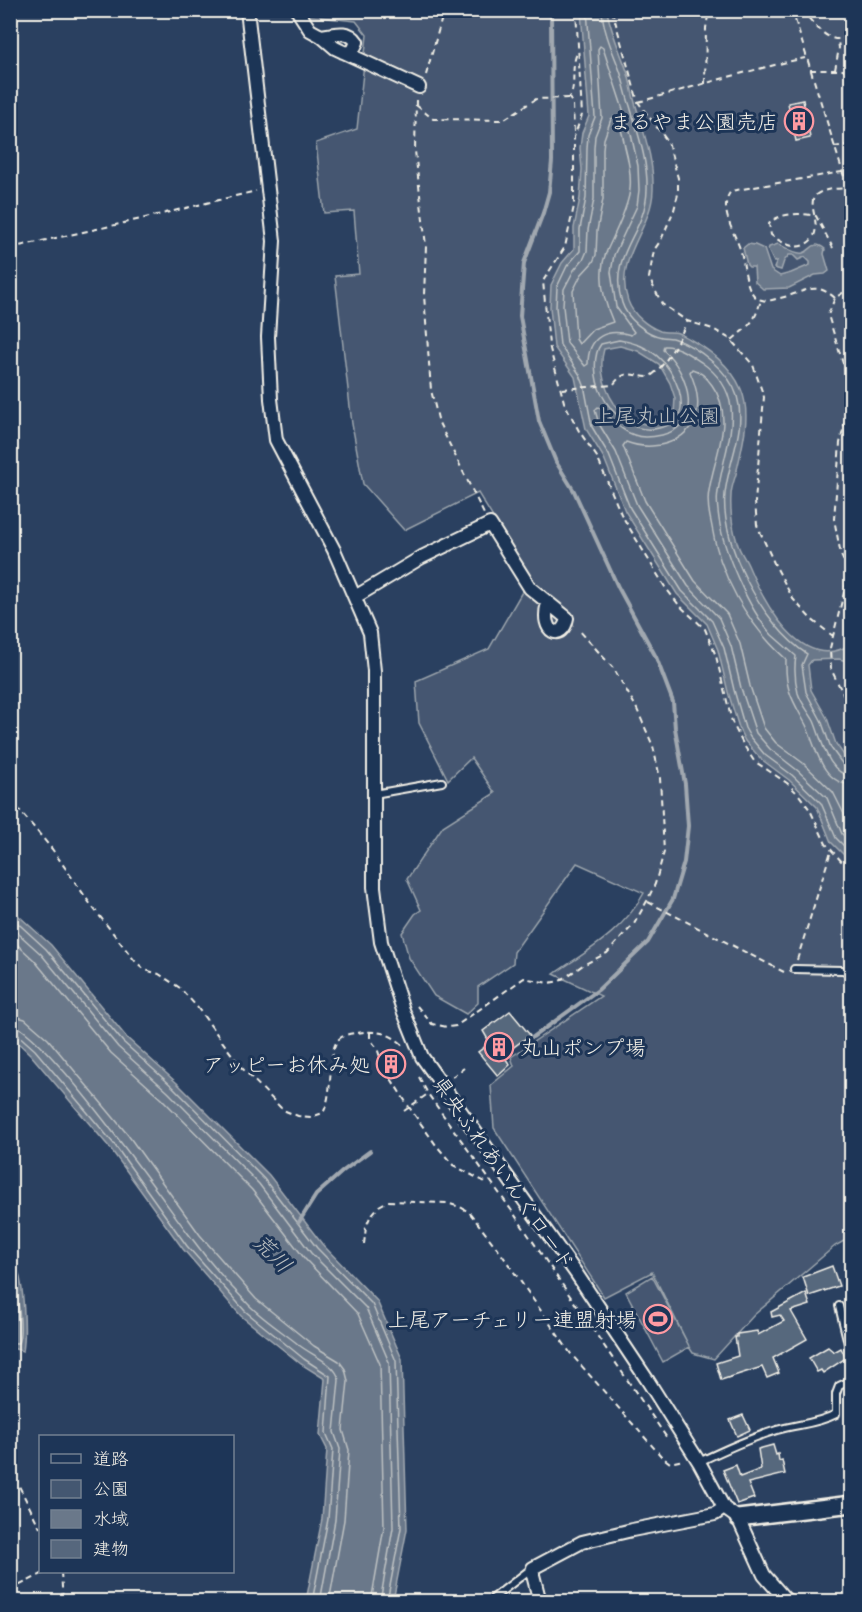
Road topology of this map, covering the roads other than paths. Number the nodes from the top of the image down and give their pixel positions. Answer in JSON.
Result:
{"nodes":[{"id":1,"x":247,"y":10,"type":"edge"},
{"id":2,"x":297,"y":10,"type":"edge"},
{"id":3,"x":321,"y":36,"type":"junction"},
{"id":4,"x":343,"y":52,"type":"junction"},
{"id":5,"x":419,"y":87,"type":"road end"},
{"id":6,"x":355,"y":597,"type":"junction"},
{"id":7,"x":548,"y":603,"type":"junction"},
{"id":8,"x":442,"y":782,"type":"dead end"},
{"id":9,"x":374,"y":794,"type":"junction"},
{"id":10,"x":794,"y":969,"type":"road end"},
{"id":11,"x":852,"y":973,"type":"edge"},
{"id":12,"x":839,"y":1306,"type":"dead end"},
{"id":13,"x":852,"y":1360,"type":"edge"},
{"id":14,"x":852,"y":1380,"type":"edge"},
{"id":15,"x":690,"y":1457,"type":"junction"},
{"id":16,"x":852,"y":1504,"type":"edge"},
{"id":17,"x":724,"y":1508,"type":"junction"},
{"id":18,"x":738,"y":1518,"type":"junction"},
{"id":19,"x":533,"y":1568,"type":"junction"},
{"id":20,"x":493,"y":1602,"type":"edge"},
{"id":21,"x":540,"y":1602,"type":"edge"},
{"id":22,"x":789,"y":1602,"type":"edge"}],
"edges":[{"from":1,"to":6,"type":"street"},
{"from":2,"to":3,"type":"street"},
{"from":3,"to":4,"type":"street"},
{"from":3,"to":4,"type":"street"},
{"from":4,"to":5,"type":"street"},
{"from":6,"to":7,"type":"street"},
{"from":6,"to":9,"type":"street"},
{"from":7,"to":7,"type":"street"},
{"from":8,"to":9,"type":"lane"},
{"from":9,"to":15,"type":"street"},
{"from":10,"to":11,"type":"lane"},
{"from":12,"to":13,"type":"lane"},
{"from":14,"to":15,"type":"lane"},
{"from":15,"to":17,"type":"street"},
{"from":16,"to":18,"type":"street"},
{"from":17,"to":18,"type":"street"},
{"from":17,"to":19,"type":"street"},
{"from":18,"to":22,"type":"street"},
{"from":19,"to":20,"type":"lane"},
{"from":19,"to":21,"type":"street"}]}
